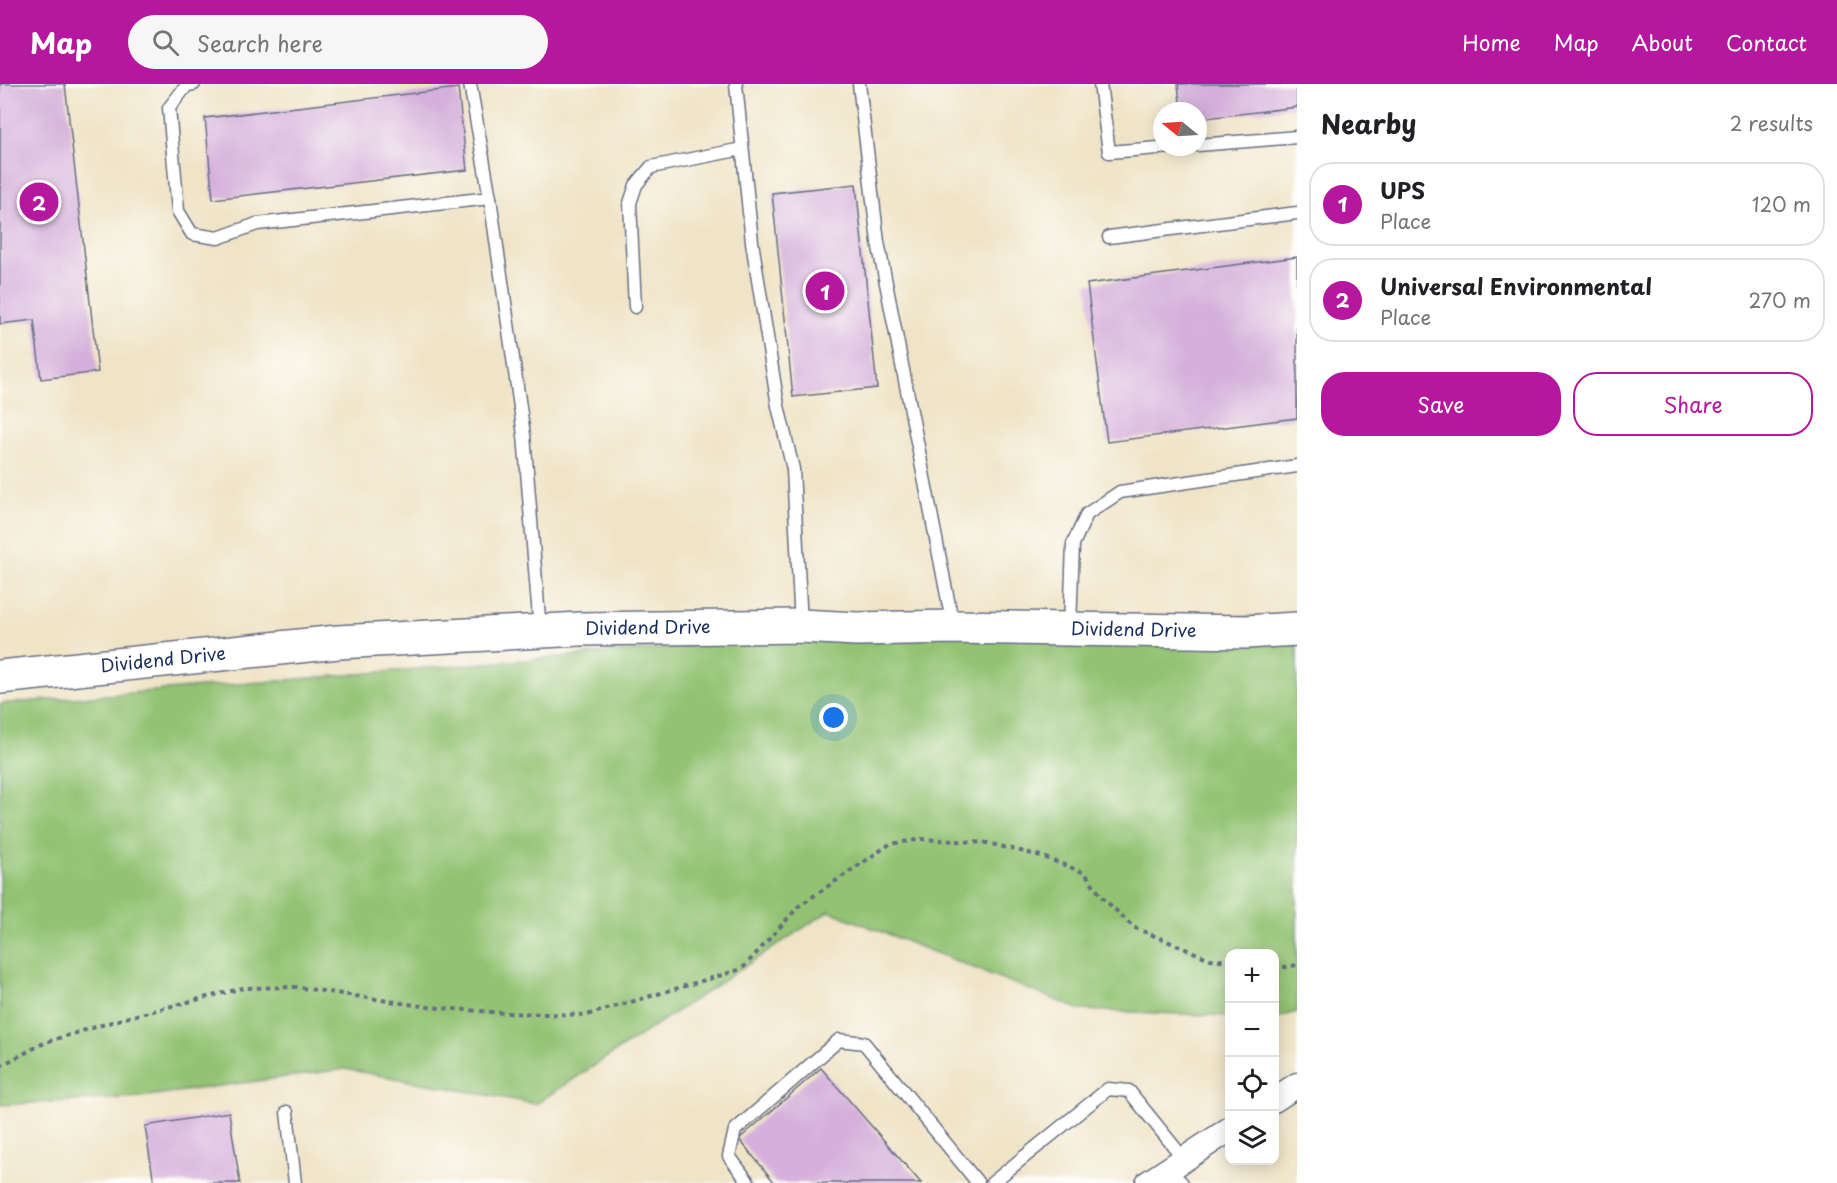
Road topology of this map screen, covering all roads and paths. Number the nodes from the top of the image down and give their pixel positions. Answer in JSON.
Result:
{"nodes":[{"id":1,"x":194,"y":84,"type":"edge"},
{"id":2,"x":470,"y":84,"type":"edge"},
{"id":3,"x":736,"y":84,"type":"edge"},
{"id":4,"x":858,"y":84,"type":"edge"},
{"id":5,"x":1100,"y":84,"type":"edge"},
{"id":6,"x":1297,"y":137,"type":"edge"},
{"id":7,"x":1207,"y":144,"type":"edge"},
{"id":8,"x":1153,"y":148,"type":"edge"},
{"id":9,"x":742,"y":149,"type":"junction"},
{"id":10,"x":490,"y":198,"type":"junction"},
{"id":11,"x":1297,"y":213,"type":"edge"},
{"id":12,"x":1109,"y":237,"type":"dead end"},
{"id":13,"x":635,"y":307,"type":"dead end"},
{"id":14,"x":1297,"y":466,"type":"edge"},
{"id":15,"x":801,"y":626,"type":"junction"},
{"id":16,"x":953,"y":627,"type":"junction"},
{"id":17,"x":1297,"y":629,"type":"edge"},
{"id":18,"x":1070,"y":630,"type":"junction"},
{"id":19,"x":540,"y":631,"type":"junction"},
{"id":20,"x":0,"y":677,"type":"edge"},
{"id":21,"x":1225,"y":960,"type":"edge"},
{"id":22,"x":1297,"y":965,"type":"edge"},
{"id":23,"x":1279,"y":966,"type":"edge"},
{"id":24,"x":0,"y":1066,"type":"edge"},
{"id":25,"x":1297,"y":1085,"type":"edge"},
{"id":26,"x":1279,"y":1097,"type":"edge"},
{"id":27,"x":287,"y":1112,"type":"dead end"},
{"id":28,"x":1225,"y":1133,"type":"edge"},
{"id":29,"x":1178,"y":1170,"type":"edge"},
{"id":30,"x":295,"y":1183,"type":"edge"},
{"id":31,"x":749,"y":1183,"type":"edge"},
{"id":32,"x":978,"y":1183,"type":"edge"},
{"id":33,"x":992,"y":1183,"type":"edge"},
{"id":34,"x":1148,"y":1183,"type":"edge"}],
"edges":[{"from":1,"to":10,"type":"lane"},
{"from":2,"to":10,"type":"lane"},
{"from":3,"to":9,"type":"lane"},
{"from":4,"to":16,"type":"lane"},
{"from":5,"to":8,"type":"lane"},
{"from":6,"to":7,"type":"lane"},
{"from":9,"to":13,"type":"lane"},
{"from":9,"to":15,"type":"lane"},
{"from":10,"to":19,"type":"lane"},
{"from":11,"to":12,"type":"lane"},
{"from":14,"to":18,"type":"lane"},
{"from":15,"to":16,"type":"street","name":"Dividend Drive"},
{"from":15,"to":19,"type":"street","name":"Dividend Drive"},
{"from":16,"to":18,"type":"street","name":"Dividend Drive"},
{"from":17,"to":18,"type":"street","name":"Dividend Drive"},
{"from":19,"to":20,"type":"street","name":"Dividend Drive"},
{"from":21,"to":24,"type":"path"},
{"from":22,"to":23,"type":"path"},
{"from":25,"to":26,"type":"street"},
{"from":27,"to":30,"type":"lane"},
{"from":28,"to":29,"type":"street"},
{"from":29,"to":33,"type":"lane"},
{"from":29,"to":34,"type":"street"},
{"from":31,"to":32,"type":"lane"}]}
